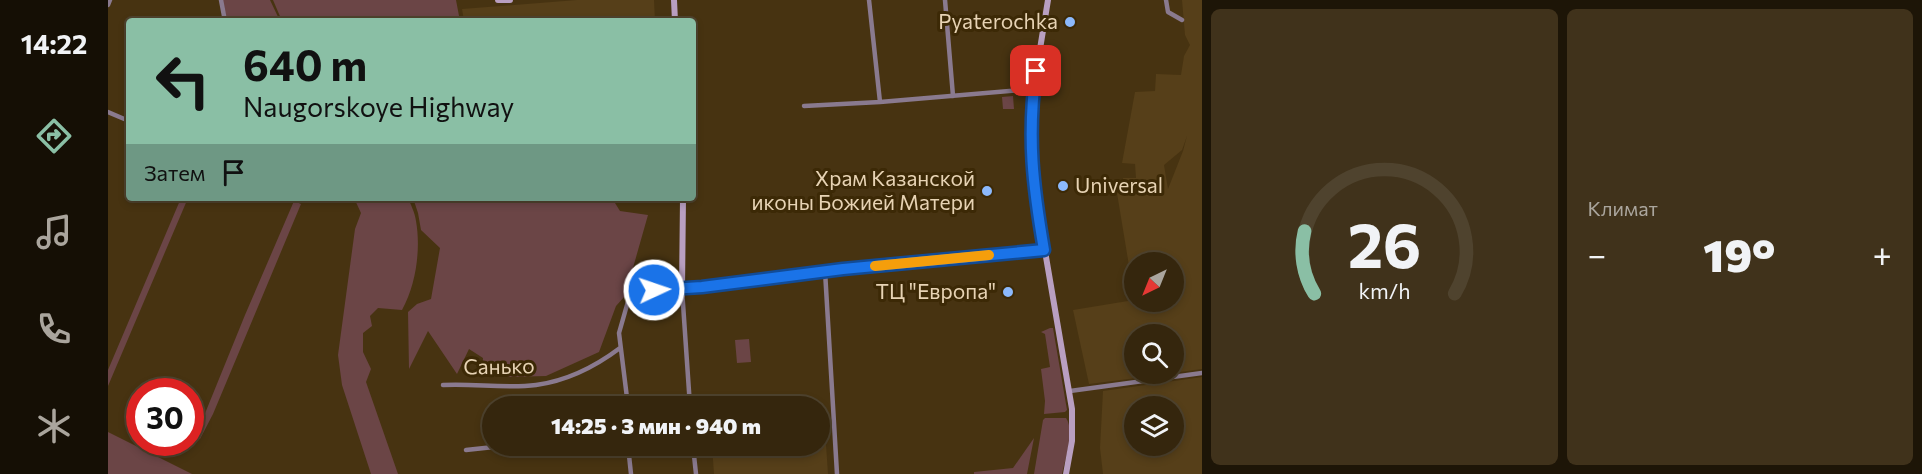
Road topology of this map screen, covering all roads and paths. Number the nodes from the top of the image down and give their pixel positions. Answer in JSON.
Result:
{"nodes":[{"id":1,"x":110,"y":0,"type":"edge"},
{"id":2,"x":221,"y":0,"type":"edge"},
{"id":3,"x":498,"y":0,"type":"edge"},
{"id":4,"x":510,"y":0,"type":"edge"},
{"id":5,"x":674,"y":0,"type":"edge"},
{"id":6,"x":869,"y":0,"type":"edge"},
{"id":7,"x":945,"y":0,"type":"edge"},
{"id":8,"x":1048,"y":0,"type":"edge"},
{"id":9,"x":1166,"y":0,"type":"edge"},
{"id":10,"x":108,"y":5,"type":"edge"},
{"id":11,"x":224,"y":18,"type":"edge"},
{"id":12,"x":675,"y":18,"type":"edge"},
{"id":13,"x":1182,"y":20,"type":"dead end"},
{"id":14,"x":1033,"y":89,"type":"junction"},
{"id":15,"x":953,"y":96,"type":"junction"},
{"id":16,"x":880,"y":102,"type":"junction"},
{"id":17,"x":804,"y":106,"type":"dead end"},
{"id":18,"x":108,"y":112,"type":"edge"},
{"id":19,"x":126,"y":120,"type":"edge"},
{"id":20,"x":683,"y":201,"type":"edge"},
{"id":21,"x":1044,"y":250,"type":"junction"},
{"id":22,"x":825,"y":271,"type":"junction"},
{"id":23,"x":682,"y":289,"type":"junction"},
{"id":24,"x":620,"y":348,"type":"junction"},
{"id":25,"x":1202,"y":373,"type":"edge"},
{"id":26,"x":442,"y":385,"type":"dead end"},
{"id":27,"x":1070,"y":391,"type":"junction"},
{"id":28,"x":627,"y":396,"type":"edge"},
{"id":29,"x":689,"y":396,"type":"edge"},
{"id":30,"x":482,"y":448,"type":"edge"},
{"id":31,"x":466,"y":450,"type":"dead end"},
{"id":32,"x":629,"y":456,"type":"edge"},
{"id":33,"x":694,"y":456,"type":"edge"},
{"id":34,"x":631,"y":474,"type":"edge"},
{"id":35,"x":696,"y":474,"type":"edge"},
{"id":36,"x":837,"y":474,"type":"edge"},
{"id":37,"x":1065,"y":474,"type":"edge"}],
"edges":[{"from":1,"to":10,"type":"street"},
{"from":2,"to":11,"type":"street"},
{"from":3,"to":4,"type":"main road"},
{"from":5,"to":12,"type":"main road"},
{"from":6,"to":16,"type":"street"},
{"from":7,"to":15,"type":"street"},
{"from":8,"to":14,"type":"main road"},
{"from":9,"to":13,"type":"street"},
{"from":14,"to":15,"type":"street"},
{"from":14,"to":21,"type":"main road"},
{"from":15,"to":16,"type":"street"},
{"from":16,"to":17,"type":"street"},
{"from":18,"to":19,"type":"street"},
{"from":20,"to":23,"type":"main road"},
{"from":21,"to":22,"type":"main road"},
{"from":21,"to":27,"type":"main road"},
{"from":22,"to":23,"type":"main road"},
{"from":22,"to":36,"type":"street"},
{"from":23,"to":24,"type":"street"},
{"from":23,"to":29,"type":"street"},
{"from":24,"to":26,"type":"street","name":"Санько"},
{"from":24,"to":28,"type":"street"},
{"from":25,"to":27,"type":"street"},
{"from":27,"to":37,"type":"main road"},
{"from":30,"to":31,"type":"street"},
{"from":32,"to":34,"type":"street"},
{"from":33,"to":35,"type":"street"}]}
